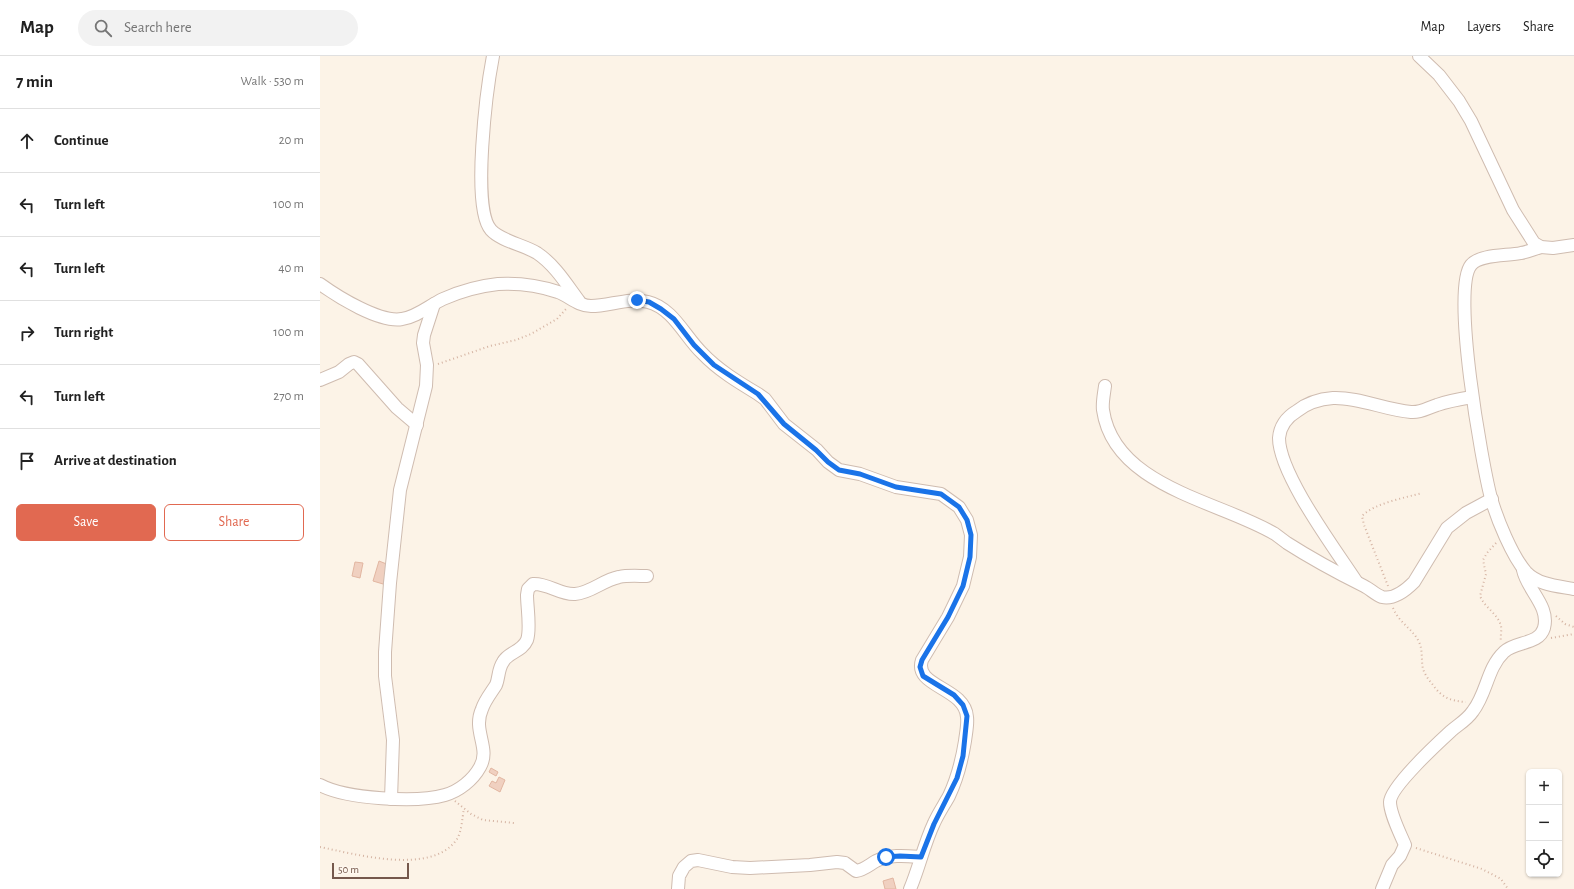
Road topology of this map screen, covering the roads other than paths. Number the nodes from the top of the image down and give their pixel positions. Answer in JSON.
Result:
{"nodes":[{"id":1,"x":493,"y":56,"type":"edge"},
{"id":2,"x":1419,"y":56,"type":"edge"},
{"id":3,"x":1574,"y":245,"type":"edge"},
{"id":4,"x":1541,"y":248,"type":"junction"},
{"id":5,"x":320,"y":284,"type":"edge"},
{"id":6,"x":434,"y":304,"type":"junction"},
{"id":7,"x":582,"y":305,"type":"junction"},
{"id":8,"x":320,"y":380,"type":"edge"},
{"id":9,"x":1105,"y":386,"type":"dead end"},
{"id":10,"x":1472,"y":396,"type":"junction"},
{"id":11,"x":417,"y":425,"type":"junction"},
{"id":12,"x":1492,"y":499,"type":"junction"},
{"id":13,"x":1522,"y":567,"type":"junction"},
{"id":14,"x":647,"y":576,"type":"dead end"},
{"id":15,"x":1356,"y":582,"type":"junction"},
{"id":16,"x":1574,"y":589,"type":"edge"},
{"id":17,"x":320,"y":785,"type":"edge"},
{"id":18,"x":391,"y":799,"type":"junction"},
{"id":19,"x":921,"y":857,"type":"junction"},
{"id":20,"x":678,"y":889,"type":"edge"},
{"id":21,"x":910,"y":889,"type":"edge"},
{"id":22,"x":1382,"y":889,"type":"edge"}],
"edges":[{"from":1,"to":7,"type":"street"},
{"from":2,"to":4,"type":"street"},
{"from":3,"to":4,"type":"street"},
{"from":4,"to":10,"type":"street"},
{"from":5,"to":6,"type":"street"},
{"from":6,"to":7,"type":"street"},
{"from":6,"to":11,"type":"street"},
{"from":7,"to":19,"type":"street"},
{"from":8,"to":11,"type":"street"},
{"from":9,"to":15,"type":"street"},
{"from":10,"to":12,"type":"street"},
{"from":10,"to":15,"type":"street"},
{"from":11,"to":18,"type":"street"},
{"from":12,"to":13,"type":"street"},
{"from":12,"to":15,"type":"street"},
{"from":13,"to":16,"type":"street"},
{"from":13,"to":22,"type":"street"},
{"from":14,"to":18,"type":"street"},
{"from":17,"to":18,"type":"street"},
{"from":19,"to":20,"type":"street"},
{"from":19,"to":21,"type":"street"}]}
